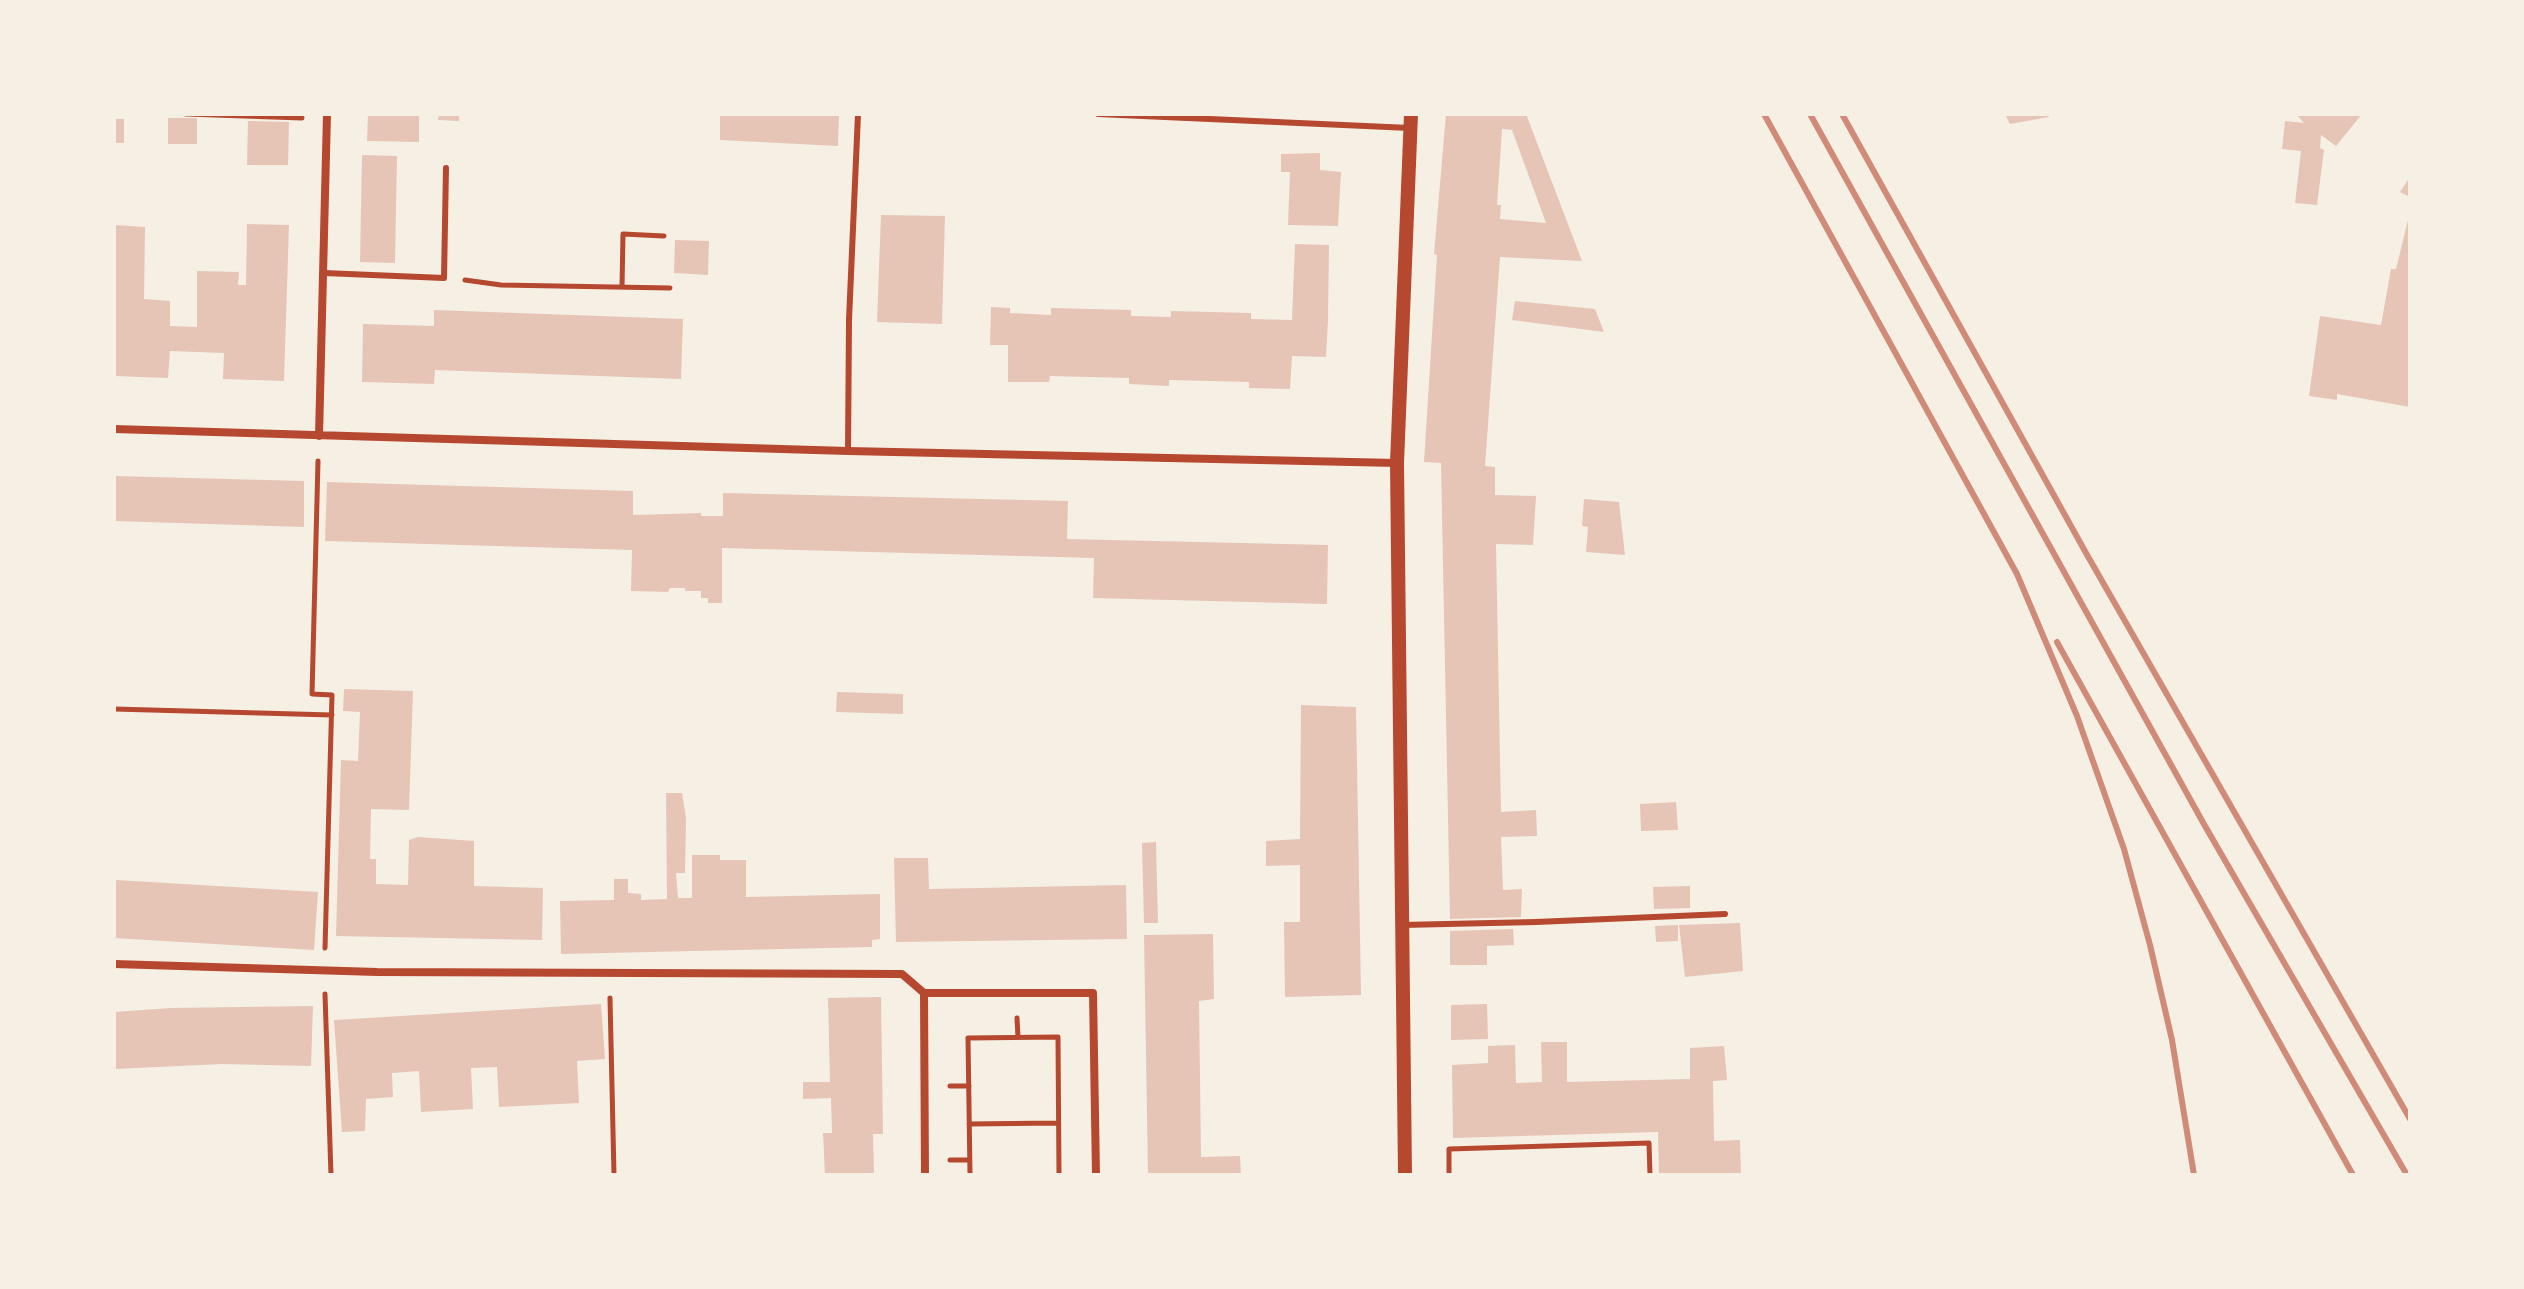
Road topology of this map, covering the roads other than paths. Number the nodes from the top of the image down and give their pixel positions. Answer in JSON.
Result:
{"nodes":[{"id":1,"x":858,"y":114,"type":"edge"},
{"id":2,"x":1098,"y":114,"type":"edge"},
{"id":3,"x":327,"y":117,"type":"edge"},
{"id":4,"x":1411,"y":121,"type":"edge"},
{"id":5,"x":446,"y":168,"type":"dead end"},
{"id":6,"x":324,"y":273,"type":"junction"},
{"id":7,"x":114,"y":429,"type":"edge"},
{"id":8,"x":319,"y":436,"type":"junction"},
{"id":9,"x":848,"y":451,"type":"junction"},
{"id":10,"x":1397,"y":463,"type":"junction"},
{"id":11,"x":1725,"y":914,"type":"dead end"},
{"id":12,"x":1402,"y":925,"type":"junction"},
{"id":13,"x":114,"y":964,"type":"edge"},
{"id":14,"x":924,"y":993,"type":"junction"},
{"id":15,"x":925,"y":1175,"type":"edge"},
{"id":16,"x":1096,"y":1175,"type":"edge"},
{"id":17,"x":1405,"y":1175,"type":"edge"}],
"edges":[{"from":1,"to":9,"type":"lane"},
{"from":2,"to":4,"type":"lane"},
{"from":3,"to":6,"type":"street"},
{"from":4,"to":10,"type":"street"},
{"from":5,"to":6,"type":"lane"},
{"from":6,"to":8,"type":"street"},
{"from":7,"to":8,"type":"street"},
{"from":8,"to":9,"type":"street"},
{"from":9,"to":10,"type":"street"},
{"from":10,"to":12,"type":"street"},
{"from":11,"to":12,"type":"lane"},
{"from":12,"to":17,"type":"street"},
{"from":13,"to":14,"type":"street"},
{"from":14,"to":15,"type":"street"},
{"from":14,"to":16,"type":"street"}]}
